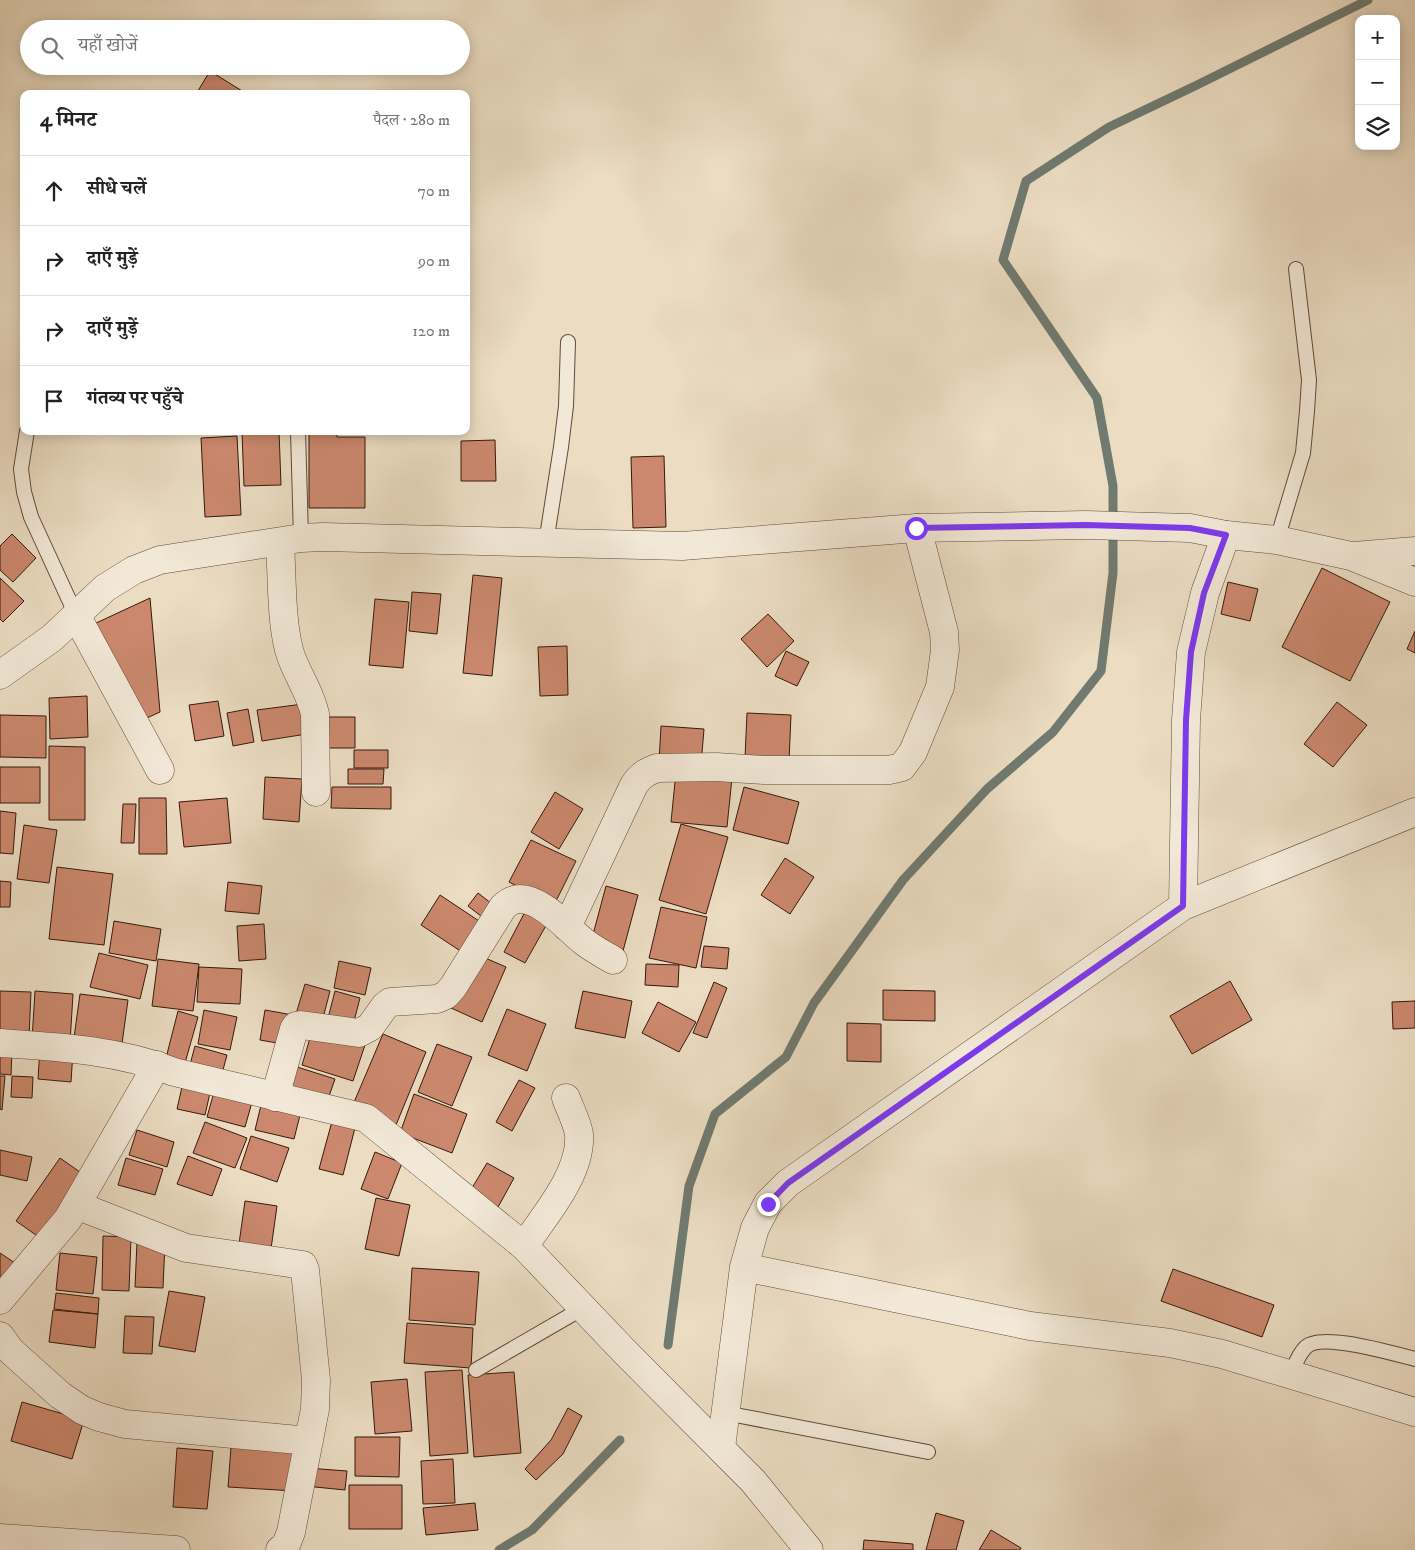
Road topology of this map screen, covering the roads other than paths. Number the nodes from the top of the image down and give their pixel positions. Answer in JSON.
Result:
{"nodes":[{"id":1,"x":1296,"y":269,"type":"dead end"},
{"id":2,"x":568,"y":342,"type":"dead end"},
{"id":3,"x":26,"y":435,"type":"edge"},
{"id":4,"x":298,"y":435,"type":"edge"},
{"id":5,"x":916,"y":528,"type":"junction"},
{"id":6,"x":1226,"y":535,"type":"junction"},
{"id":7,"x":290,"y":540,"type":"junction"},
{"id":8,"x":1277,"y":540,"type":"junction"},
{"id":9,"x":546,"y":543,"type":"junction"},
{"id":10,"x":1415,"y":550,"type":"edge"},
{"id":11,"x":1350,"y":556,"type":"junction"},
{"id":12,"x":1415,"y":582,"type":"edge"},
{"id":13,"x":76,"y":615,"type":"junction"},
{"id":14,"x":0,"y":675,"type":"edge"},
{"id":15,"x":160,"y":770,"type":"dead end"},
{"id":16,"x":316,"y":792,"type":"dead end"},
{"id":17,"x":1415,"y":812,"type":"edge"},
{"id":18,"x":1183,"y":906,"type":"junction"},
{"id":19,"x":567,"y":927,"type":"junction"},
{"id":20,"x":613,"y":960,"type":"dead end"},
{"id":21,"x":0,"y":1043,"type":"edge"},
{"id":22,"x":157,"y":1065,"type":"junction"},
{"id":23,"x":275,"y":1097,"type":"junction"},
{"id":24,"x":566,"y":1098,"type":"dead end"},
{"id":25,"x":76,"y":1205,"type":"junction"},
{"id":26,"x":524,"y":1246,"type":"junction"},
{"id":27,"x":744,"y":1267,"type":"junction"},
{"id":28,"x":0,"y":1300,"type":"edge"},
{"id":29,"x":583,"y":1308,"type":"junction"},
{"id":30,"x":0,"y":1336,"type":"edge"},
{"id":31,"x":1415,"y":1359,"type":"edge"},
{"id":32,"x":476,"y":1370,"type":"dead end"},
{"id":33,"x":1290,"y":1376,"type":"junction"},
{"id":34,"x":1415,"y":1412,"type":"edge"},
{"id":35,"x":725,"y":1413,"type":"junction"},
{"id":36,"x":309,"y":1441,"type":"junction"},
{"id":37,"x":721,"y":1448,"type":"junction"},
{"id":38,"x":928,"y":1452,"type":"dead end"},
{"id":39,"x":0,"y":1538,"type":"edge"},
{"id":40,"x":176,"y":1550,"type":"edge"},
{"id":41,"x":280,"y":1550,"type":"edge"},
{"id":42,"x":809,"y":1550,"type":"edge"}],
"edges":[{"from":1,"to":8,"type":"lane"},
{"from":2,"to":9,"type":"lane"},
{"from":3,"to":13,"type":"lane"},
{"from":4,"to":7,"type":"lane"},
{"from":5,"to":6,"type":"street"},
{"from":5,"to":9,"type":"street"},
{"from":5,"to":19,"type":"street"},
{"from":6,"to":8,"type":"street"},
{"from":6,"to":18,"type":"street"},
{"from":7,"to":9,"type":"street"},
{"from":7,"to":13,"type":"street"},
{"from":7,"to":16,"type":"street"},
{"from":8,"to":11,"type":"street"},
{"from":10,"to":11,"type":"street"},
{"from":11,"to":12,"type":"street"},
{"from":13,"to":14,"type":"street"},
{"from":13,"to":15,"type":"street"},
{"from":17,"to":18,"type":"street"},
{"from":18,"to":27,"type":"street"},
{"from":19,"to":20,"type":"street"},
{"from":19,"to":23,"type":"street"},
{"from":21,"to":22,"type":"street"},
{"from":22,"to":23,"type":"street"},
{"from":22,"to":25,"type":"street"},
{"from":23,"to":26,"type":"street"},
{"from":24,"to":26,"type":"street"},
{"from":25,"to":28,"type":"street"},
{"from":25,"to":36,"type":"street"},
{"from":26,"to":29,"type":"street"},
{"from":27,"to":33,"type":"street"},
{"from":27,"to":35,"type":"street"},
{"from":29,"to":32,"type":"lane"},
{"from":29,"to":37,"type":"street"},
{"from":30,"to":36,"type":"street"},
{"from":31,"to":33,"type":"lane"},
{"from":33,"to":34,"type":"street"},
{"from":35,"to":37,"type":"street"},
{"from":35,"to":38,"type":"lane"},
{"from":36,"to":41,"type":"street"},
{"from":37,"to":42,"type":"street"},
{"from":39,"to":40,"type":"street"}]}
